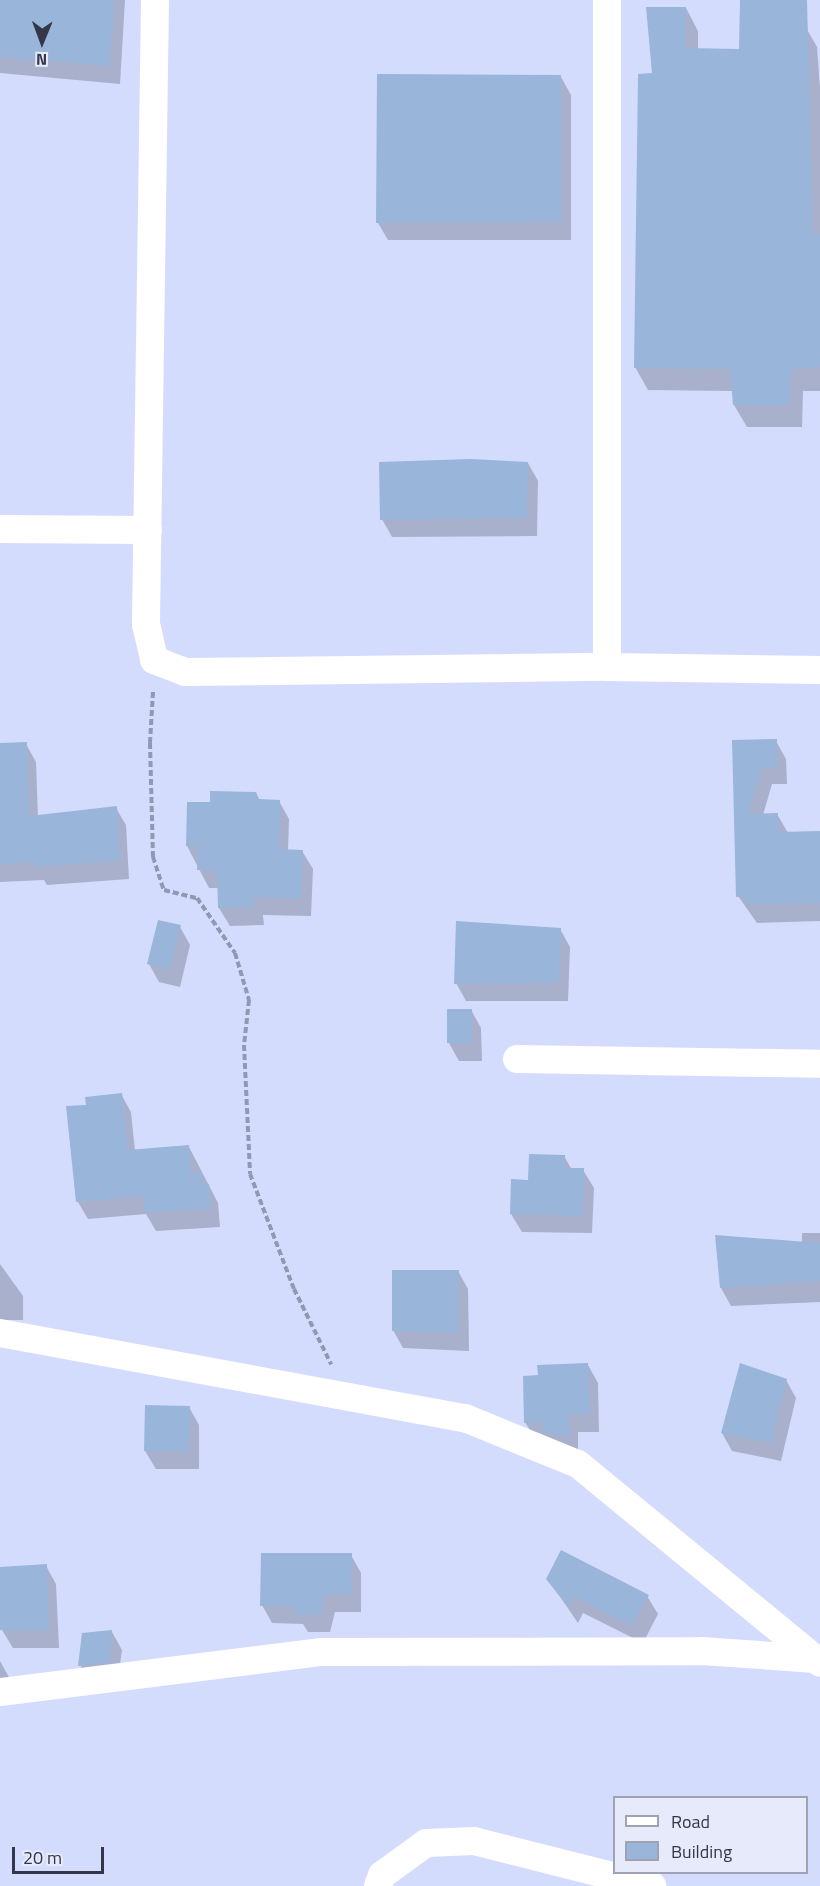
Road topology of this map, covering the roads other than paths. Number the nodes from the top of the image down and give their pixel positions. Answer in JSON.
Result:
{"nodes":[{"id":1,"x":156,"y":0,"type":"edge"},
{"id":2,"x":607,"y":0,"type":"edge"},
{"id":3,"x":0,"y":529,"type":"edge"},
{"id":4,"x":148,"y":530,"type":"junction"},
{"id":5,"x":607,"y":667,"type":"junction"},
{"id":6,"x":820,"y":670,"type":"edge"},
{"id":7,"x":517,"y":1059,"type":"dead end"},
{"id":8,"x":820,"y":1064,"type":"edge"},
{"id":9,"x":0,"y":1333,"type":"edge"},
{"id":10,"x":818,"y":1661,"type":"edge"},
{"id":11,"x":0,"y":1692,"type":"edge"},
{"id":12,"x":642,"y":1884,"type":"edge"},
{"id":13,"x":378,"y":1886,"type":"edge"}],
"edges":[{"from":1,"to":4,"type":"street"},
{"from":2,"to":5,"type":"street"},
{"from":3,"to":4,"type":"street"},
{"from":4,"to":5,"type":"street"},
{"from":5,"to":6,"type":"street"},
{"from":7,"to":8,"type":"street"},
{"from":9,"to":10,"type":"street"},
{"from":10,"to":11,"type":"street"},
{"from":12,"to":13,"type":"street"}]}
